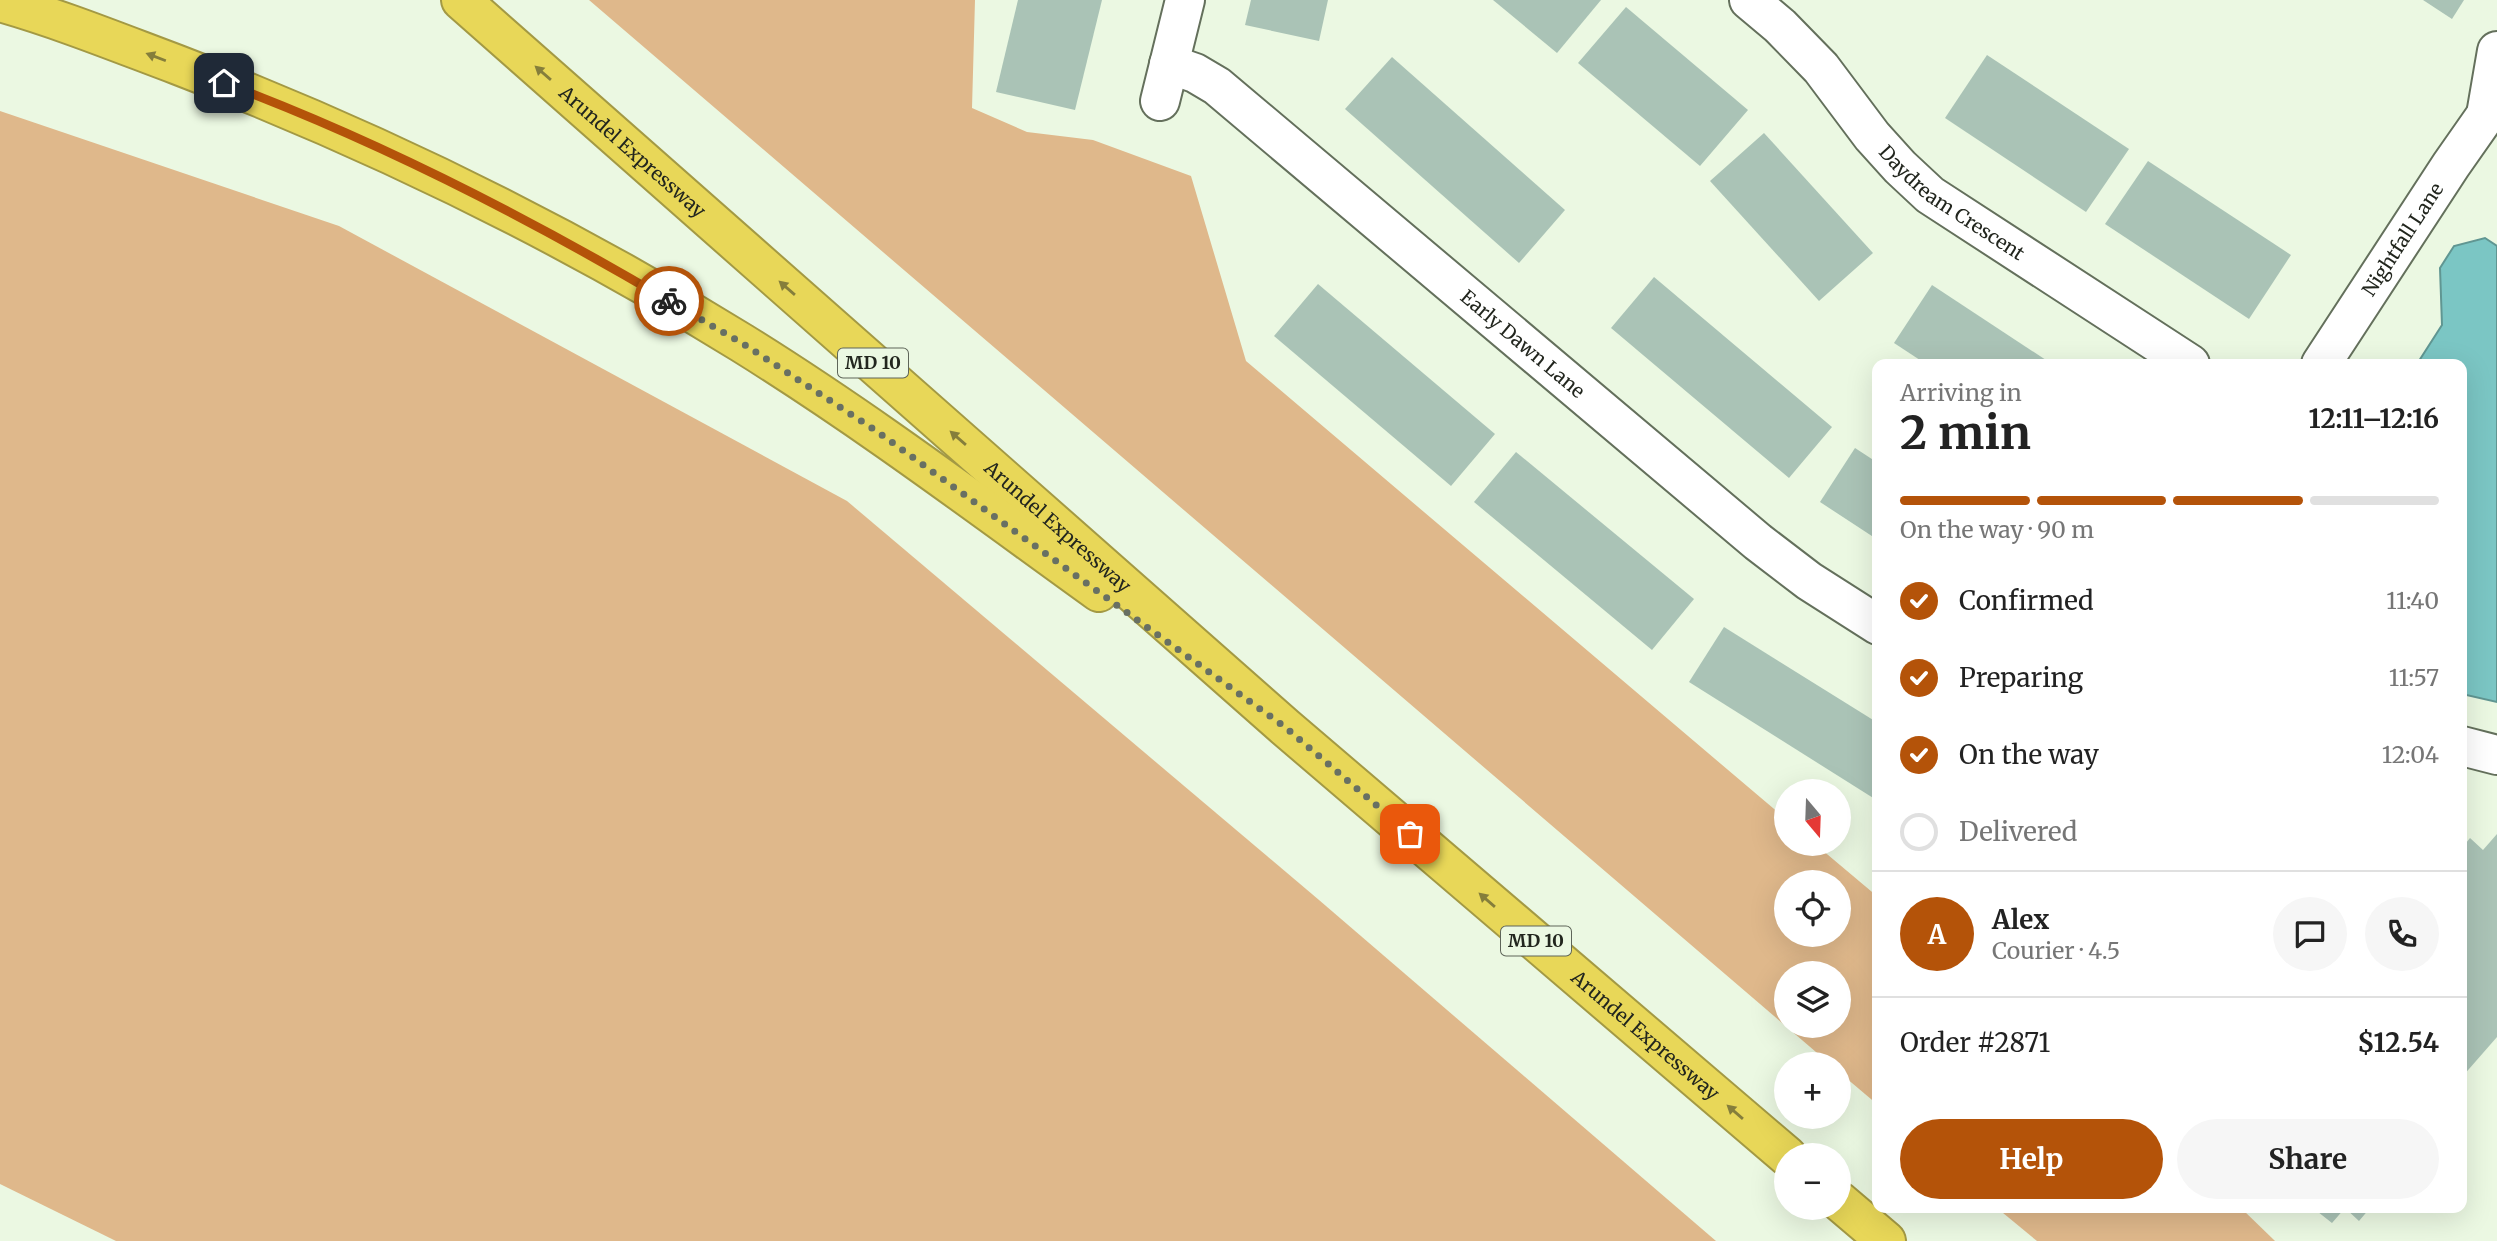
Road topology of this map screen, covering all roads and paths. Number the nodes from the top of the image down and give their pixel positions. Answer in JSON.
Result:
{"nodes":[{"id":1,"x":461,"y":0,"type":"edge"},
{"id":2,"x":1185,"y":0,"type":"edge"},
{"id":3,"x":1749,"y":0,"type":"edge"},
{"id":4,"x":0,"y":2,"type":"edge"},
{"id":5,"x":2497,"y":51,"type":"edge"},
{"id":6,"x":1169,"y":64,"type":"junction"},
{"id":7,"x":1160,"y":102,"type":"dead end"},
{"id":8,"x":2491,"y":111,"type":"edge"},
{"id":9,"x":2182,"y":359,"type":"edge"},
{"id":10,"x":2324,"y":359,"type":"edge"},
{"id":11,"x":1872,"y":621,"type":"edge"},
{"id":12,"x":1285,"y":727,"type":"junction"},
{"id":13,"x":2467,"y":747,"type":"edge"},
{"id":14,"x":2497,"y":755,"type":"edge"},
{"id":15,"x":1774,"y":1145,"type":"edge"},
{"id":16,"x":1851,"y":1211,"type":"edge"},
{"id":17,"x":1886,"y":1241,"type":"edge"}],
"edges":[{"from":12,"to":1,"type":"highway","name":"Arundel Expressway","number":"MD 10","one_way":true},
{"from":2,"to":6,"type":"street"},
{"from":3,"to":9,"type":"street","name":"Daydream Crescent"},
{"from":12,"to":4,"type":"highway","one_way":true},
{"from":5,"to":8,"type":"street","name":"Nightfall Lane"},
{"from":6,"to":7,"type":"street"},
{"from":6,"to":11,"type":"street","name":"Early Dawn Lane"},
{"from":8,"to":10,"type":"street","name":"Nightfall Lane"},
{"from":15,"to":12,"type":"highway","name":"Arundel Expressway","number":"MD 10","one_way":true},
{"from":13,"to":14,"type":"street"},
{"from":16,"to":17,"type":"highway"}]}
